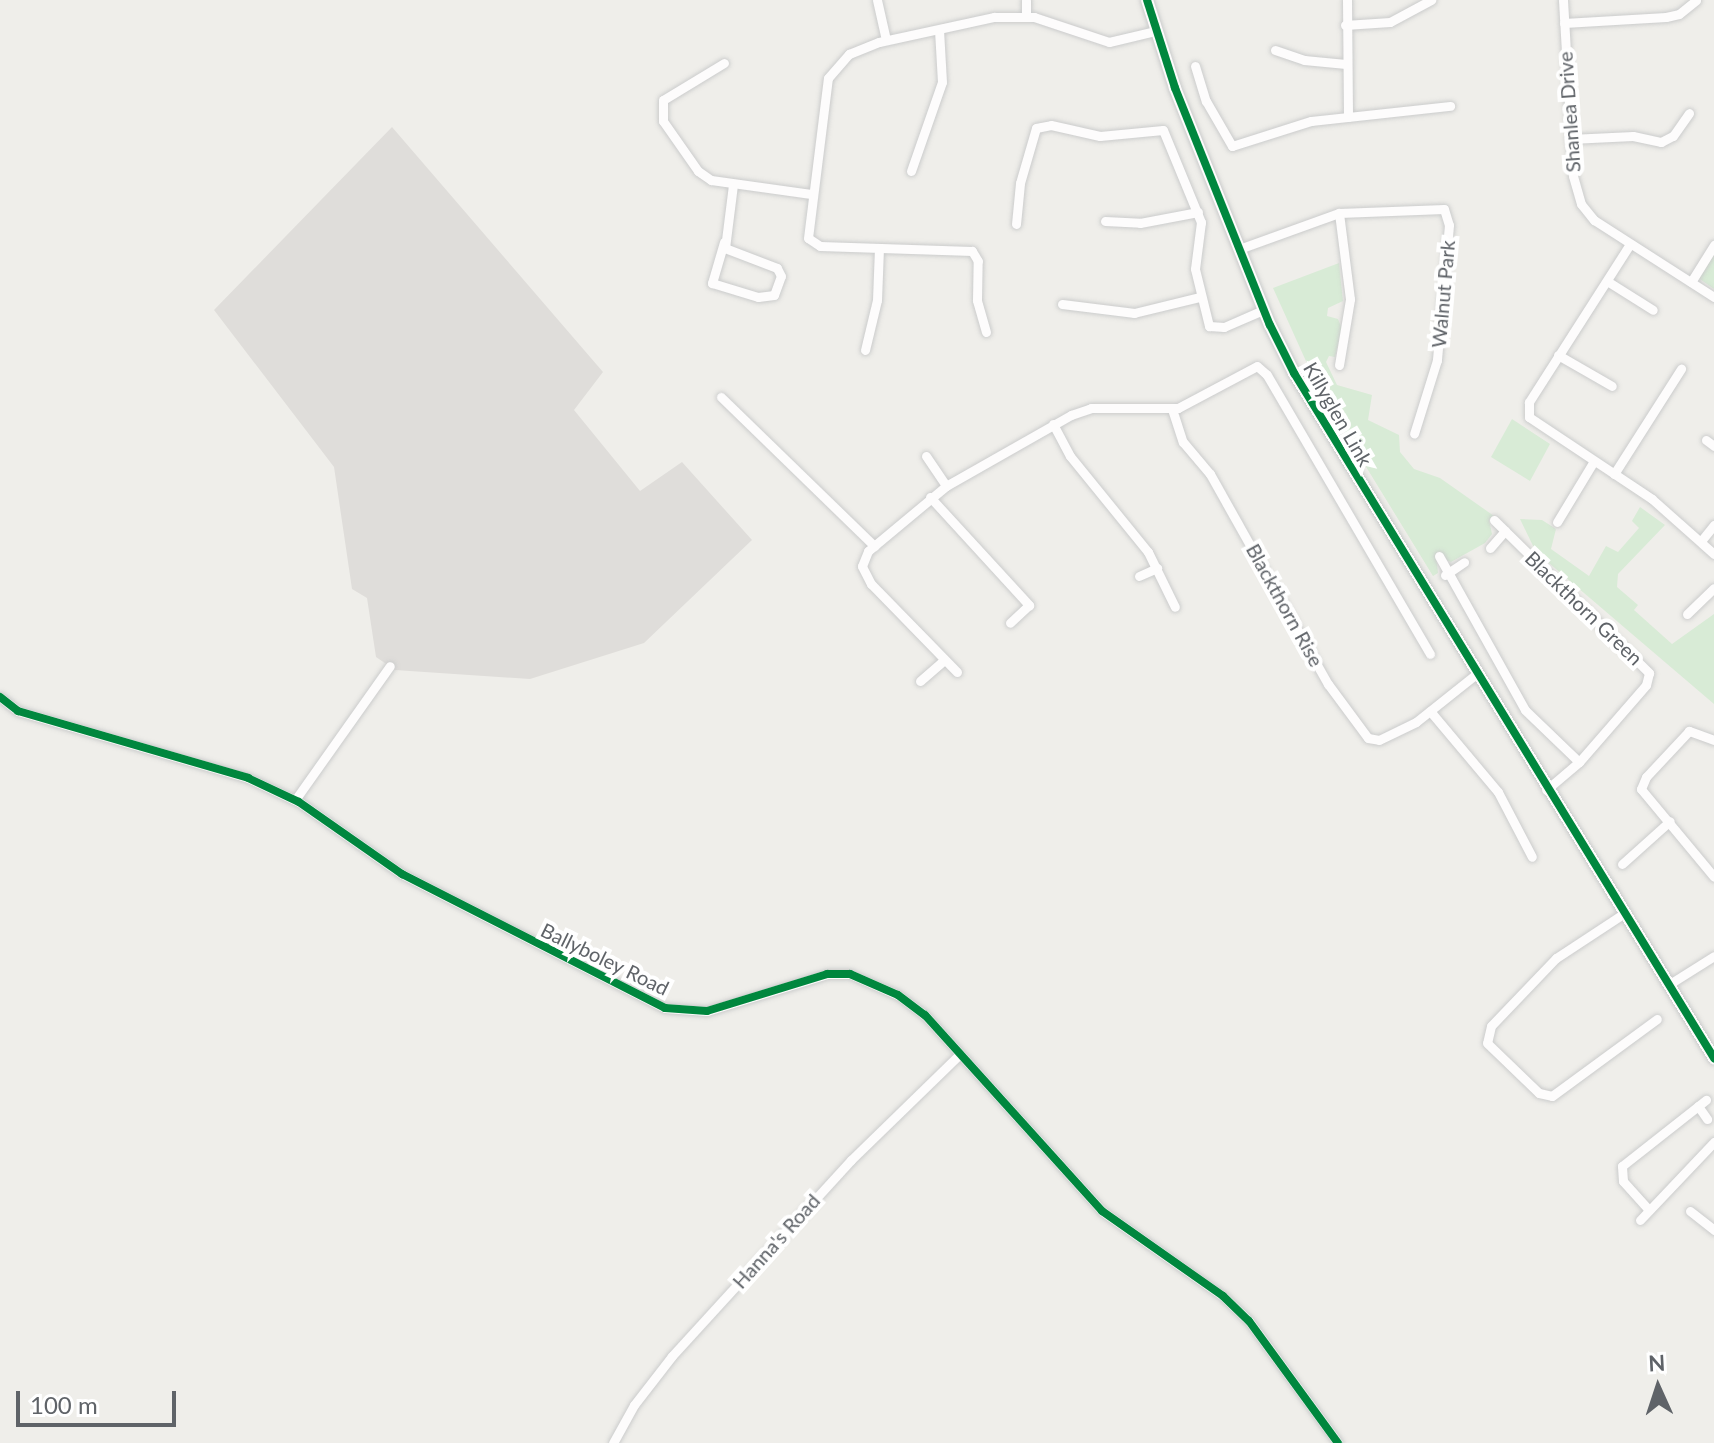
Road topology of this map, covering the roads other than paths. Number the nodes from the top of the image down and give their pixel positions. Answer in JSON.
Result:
{"nodes":[{"id":1,"x":877,"y":0,"type":"edge"},
{"id":2,"x":1026,"y":0,"type":"edge"},
{"id":3,"x":1147,"y":0,"type":"edge"},
{"id":4,"x":1347,"y":0,"type":"edge"},
{"id":5,"x":1431,"y":0,"type":"edge"},
{"id":6,"x":1563,"y":0,"type":"edge"},
{"id":7,"x":1696,"y":0,"type":"edge"},
{"id":8,"x":1026,"y":16,"type":"junction"},
{"id":9,"x":1564,"y":23,"type":"junction"},
{"id":10,"x":1345,"y":25,"type":"junction"},
{"id":11,"x":939,"y":30,"type":"junction"},
{"id":12,"x":1155,"y":31,"type":"junction"},
{"id":13,"x":886,"y":40,"type":"junction"},
{"id":14,"x":1275,"y":50,"type":"dead end"},
{"id":15,"x":724,"y":63,"type":"dead end"},
{"id":16,"x":1346,"y":64,"type":"junction"},
{"id":17,"x":1195,"y":66,"type":"dead end"},
{"id":18,"x":1450,"y":106,"type":"dead end"},
{"id":19,"x":1689,"y":113,"type":"dead end"},
{"id":20,"x":1348,"y":117,"type":"junction"},
{"id":21,"x":1570,"y":139,"type":"junction"},
{"id":22,"x":911,"y":171,"type":"dead end"},
{"id":23,"x":733,"y":185,"type":"junction"},
{"id":24,"x":811,"y":194,"type":"junction"},
{"id":25,"x":1198,"y":212,"type":"junction"},
{"id":26,"x":1339,"y":213,"type":"junction"},
{"id":27,"x":1105,"y":221,"type":"dead end"},
{"id":28,"x":1016,"y":224,"type":"dead end"},
{"id":29,"x":724,"y":242,"type":"junction"},
{"id":30,"x":1630,"y":244,"type":"junction"},
{"id":31,"x":1714,"y":245,"type":"edge"},
{"id":32,"x":879,"y":248,"type":"junction"},
{"id":33,"x":1239,"y":249,"type":"junction"},
{"id":34,"x":1607,"y":281,"type":"junction"},
{"id":35,"x":1691,"y":282,"type":"junction"},
{"id":36,"x":1199,"y":297,"type":"junction"},
{"id":37,"x":1714,"y":297,"type":"edge"},
{"id":38,"x":1062,"y":304,"type":"dead end"},
{"id":39,"x":1263,"y":310,"type":"junction"},
{"id":40,"x":1653,"y":310,"type":"dead end"},
{"id":41,"x":986,"y":332,"type":"dead end"},
{"id":42,"x":865,"y":350,"type":"dead end"},
{"id":43,"x":1558,"y":355,"type":"junction"},
{"id":44,"x":1339,"y":365,"type":"dead end"},
{"id":45,"x":1681,"y":369,"type":"dead end"},
{"id":46,"x":1612,"y":386,"type":"dead end"},
{"id":47,"x":721,"y":397,"type":"dead end"},
{"id":48,"x":1172,"y":409,"type":"junction"},
{"id":49,"x":1053,"y":424,"type":"junction"},
{"id":50,"x":1414,"y":434,"type":"dead end"},
{"id":51,"x":926,"y":456,"type":"dead end"},
{"id":52,"x":1594,"y":461,"type":"junction"},
{"id":53,"x":1614,"y":474,"type":"junction"},
{"id":54,"x":946,"y":486,"type":"junction"},
{"id":55,"x":930,"y":497,"type":"junction"},
{"id":56,"x":1494,"y":520,"type":"dead end"},
{"id":57,"x":1557,"y":522,"type":"dead end"},
{"id":58,"x":1714,"y":525,"type":"edge"},
{"id":59,"x":1505,"y":531,"type":"junction"},
{"id":60,"x":1701,"y":541,"type":"junction"},
{"id":61,"x":874,"y":546,"type":"junction"},
{"id":62,"x":1490,"y":548,"type":"dead end"},
{"id":63,"x":1714,"y":554,"type":"edge"},
{"id":64,"x":1439,"y":556,"type":"dead end"},
{"id":65,"x":1464,"y":562,"type":"dead end"},
{"id":66,"x":1157,"y":568,"type":"junction"},
{"id":67,"x":1445,"y":575,"type":"junction"},
{"id":68,"x":1139,"y":576,"type":"dead end"},
{"id":69,"x":1714,"y":588,"type":"edge"},
{"id":70,"x":1175,"y":607,"type":"dead end"},
{"id":71,"x":1687,"y":614,"type":"dead end"},
{"id":72,"x":1010,"y":623,"type":"dead end"},
{"id":73,"x":1430,"y":654,"type":"dead end"},
{"id":74,"x":944,"y":660,"type":"junction"},
{"id":75,"x":390,"y":666,"type":"dead end"},
{"id":76,"x":957,"y":672,"type":"dead end"},
{"id":77,"x":1475,"y":675,"type":"junction"},
{"id":78,"x":920,"y":681,"type":"dead end"},
{"id":79,"x":0,"y":697,"type":"edge"},
{"id":80,"x":1430,"y":711,"type":"junction"},
{"id":81,"x":1714,"y":740,"type":"edge"},
{"id":82,"x":1579,"y":762,"type":"junction"},
{"id":83,"x":1546,"y":790,"type":"junction"},
{"id":84,"x":295,"y":800,"type":"junction"},
{"id":85,"x":1670,"y":821,"type":"junction"},
{"id":86,"x":1532,"y":857,"type":"dead end"},
{"id":87,"x":1622,"y":864,"type":"dead end"},
{"id":88,"x":1714,"y":877,"type":"edge"},
{"id":89,"x":1623,"y":914,"type":"junction"},
{"id":90,"x":1714,"y":956,"type":"edge"},
{"id":91,"x":1668,"y":985,"type":"junction"},
{"id":92,"x":1657,"y":1019,"type":"dead end"},
{"id":93,"x":959,"y":1055,"type":"junction"},
{"id":94,"x":1714,"y":1058,"type":"edge"},
{"id":95,"x":1707,"y":1119,"type":"dead end"},
{"id":96,"x":1714,"y":1142,"type":"edge"},
{"id":97,"x":1649,"y":1210,"type":"junction"},
{"id":98,"x":1690,"y":1211,"type":"dead end"},
{"id":99,"x":1640,"y":1220,"type":"dead end"},
{"id":100,"x":1714,"y":1230,"type":"edge"},
{"id":101,"x":613,"y":1443,"type":"edge"},
{"id":102,"x":1338,"y":1443,"type":"edge"}],
"edges":[{"from":1,"to":13,"type":"street"},
{"from":2,"to":8,"type":"street"},
{"from":3,"to":12,"type":"street","name":"Killyglen Link"},
{"from":4,"to":10,"type":"street"},
{"from":5,"to":10,"type":"street"},
{"from":6,"to":9,"type":"street","name":"Shanlea Drive"},
{"from":7,"to":9,"type":"street"},
{"from":8,"to":11,"type":"street"},
{"from":8,"to":12,"type":"street"},
{"from":9,"to":21,"type":"street","name":"Shanlea Drive"},
{"from":10,"to":16,"type":"street"},
{"from":11,"to":13,"type":"street"},
{"from":11,"to":22,"type":"street"},
{"from":12,"to":33,"type":"street","name":"Killyglen Link"},
{"from":13,"to":24,"type":"street"},
{"from":14,"to":16,"type":"street"},
{"from":15,"to":23,"type":"street"},
{"from":16,"to":20,"type":"street"},
{"from":17,"to":20,"type":"street"},
{"from":18,"to":20,"type":"street"},
{"from":19,"to":21,"type":"street"},
{"from":21,"to":30,"type":"street","name":"Shanlea Drive"},
{"from":23,"to":24,"type":"street"},
{"from":23,"to":29,"type":"street"},
{"from":24,"to":32,"type":"street"},
{"from":25,"to":27,"type":"street"},
{"from":25,"to":28,"type":"street"},
{"from":25,"to":36,"type":"street"},
{"from":26,"to":33,"type":"street","name":"Walnut Park"},
{"from":26,"to":44,"type":"street"},
{"from":26,"to":50,"type":"street","name":"Walnut Park"},
{"from":29,"to":29,"type":"street"},
{"from":30,"to":34,"type":"street"},
{"from":30,"to":35,"type":"street","name":"Shanlea Drive"},
{"from":31,"to":35,"type":"street"},
{"from":32,"to":41,"type":"street"},
{"from":32,"to":42,"type":"street"},
{"from":33,"to":39,"type":"street","name":"Killyglen Link"},
{"from":34,"to":40,"type":"street"},
{"from":34,"to":43,"type":"street"},
{"from":35,"to":37,"type":"street","name":"Shanlea Drive"},
{"from":36,"to":38,"type":"street"},
{"from":36,"to":39,"type":"street"},
{"from":39,"to":77,"type":"street","name":"Killyglen Link"},
{"from":43,"to":46,"type":"street"},
{"from":43,"to":52,"type":"street"},
{"from":45,"to":53,"type":"street"},
{"from":47,"to":61,"type":"street"},
{"from":48,"to":49,"type":"street"},
{"from":48,"to":73,"type":"street"},
{"from":48,"to":80,"type":"street","name":"Blackthorn Rise"},
{"from":49,"to":54,"type":"street"},
{"from":49,"to":66,"type":"street"},
{"from":51,"to":54,"type":"street"},
{"from":52,"to":53,"type":"street"},
{"from":52,"to":57,"type":"street"},
{"from":53,"to":60,"type":"street"},
{"from":54,"to":55,"type":"street"},
{"from":55,"to":61,"type":"street"},
{"from":55,"to":72,"type":"street"},
{"from":56,"to":59,"type":"street","name":"Blackthorn Green"},
{"from":58,"to":60,"type":"street"},
{"from":59,"to":62,"type":"street"},
{"from":59,"to":82,"type":"street","name":"Blackthorn Green"},
{"from":60,"to":63,"type":"street"},
{"from":61,"to":74,"type":"street"},
{"from":64,"to":67,"type":"street"},
{"from":65,"to":67,"type":"street"},
{"from":66,"to":68,"type":"street"},
{"from":66,"to":70,"type":"street"},
{"from":67,"to":82,"type":"street"},
{"from":69,"to":71,"type":"street"},
{"from":74,"to":76,"type":"street"},
{"from":74,"to":78,"type":"street"},
{"from":75,"to":84,"type":"street"},
{"from":77,"to":80,"type":"street","name":"Blackthorn Rise"},
{"from":77,"to":83,"type":"street","name":"Killyglen Link"},
{"from":79,"to":84,"type":"street","name":"Ballyboley Road"},
{"from":80,"to":86,"type":"street"},
{"from":81,"to":85,"type":"street"},
{"from":82,"to":83,"type":"street","name":"Blackthorn Green"},
{"from":83,"to":89,"type":"street","name":"Killyglen Link"},
{"from":84,"to":93,"type":"street","name":"Ballyboley Road"},
{"from":85,"to":87,"type":"street"},
{"from":85,"to":88,"type":"street"},
{"from":89,"to":91,"type":"street","name":"Killyglen Link"},
{"from":89,"to":92,"type":"street"},
{"from":90,"to":91,"type":"street"},
{"from":91,"to":94,"type":"street","name":"Killyglen Link"},
{"from":93,"to":101,"type":"street","name":"Hanna's Road"},
{"from":93,"to":102,"type":"street","name":"Ballyboley Road"},
{"from":95,"to":97,"type":"street"},
{"from":96,"to":97,"type":"street"},
{"from":97,"to":99,"type":"street"},
{"from":98,"to":100,"type":"street"}]}
